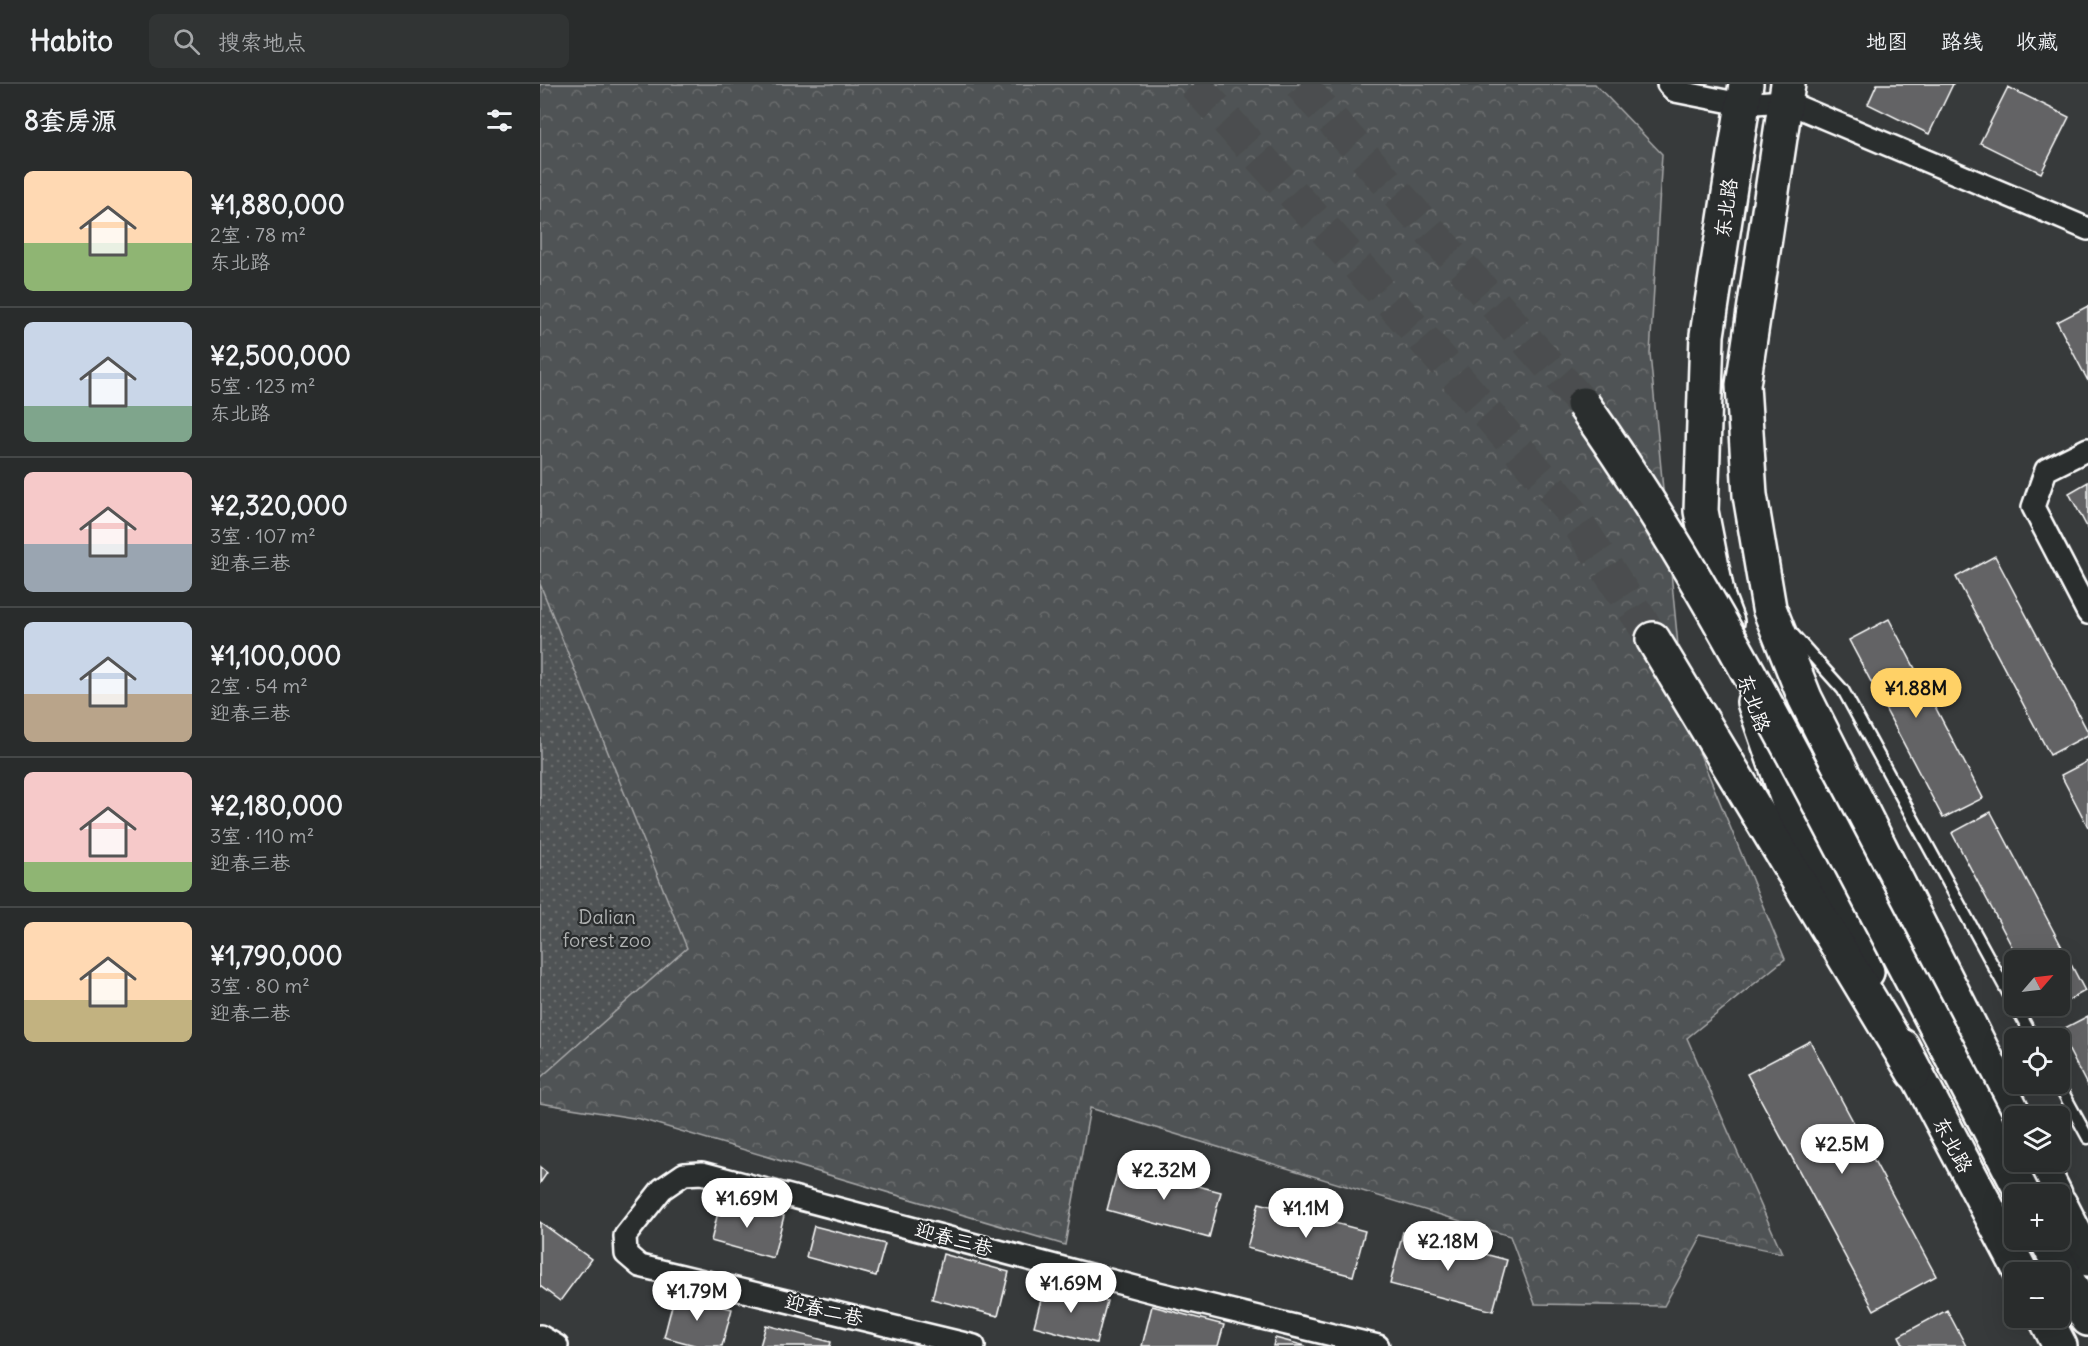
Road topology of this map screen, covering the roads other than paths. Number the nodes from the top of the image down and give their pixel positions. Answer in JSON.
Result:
{"nodes":[{"id":1,"x":1668,"y":84,"type":"edge"},
{"id":2,"x":1786,"y":93,"type":"edge"},
{"id":3,"x":1743,"y":94,"type":"edge"},
{"id":4,"x":2088,"y":229,"type":"edge"},
{"id":5,"x":1583,"y":404,"type":"tunnel mouth"},
{"id":6,"x":2088,"y":449,"type":"edge"},
{"id":7,"x":1769,"y":608,"type":"junction"},
{"id":8,"x":2088,"y":613,"type":"edge"},
{"id":9,"x":1653,"y":639,"type":"tunnel mouth"},
{"id":10,"x":2004,"y":984,"type":"edge"},
{"id":11,"x":1914,"y":1072,"type":"junction"},
{"id":12,"x":2064,"y":1094,"type":"edge"},
{"id":13,"x":2010,"y":1106,"type":"edge"},
{"id":14,"x":2088,"y":1138,"type":"edge"},
{"id":15,"x":2018,"y":1184,"type":"edge"},
{"id":16,"x":2070,"y":1224,"type":"edge"},
{"id":17,"x":625,"y":1236,"type":"joint"},
{"id":18,"x":2052,"y":1250,"type":"edge"},
{"id":19,"x":2088,"y":1260,"type":"edge"},
{"id":20,"x":2016,"y":1262,"type":"edge"},
{"id":21,"x":2088,"y":1319,"type":"edge"},
{"id":22,"x":2051,"y":1328,"type":"edge"},
{"id":23,"x":540,"y":1336,"type":"edge"},
{"id":24,"x":557,"y":1346,"type":"edge"},
{"id":25,"x":974,"y":1346,"type":"edge"},
{"id":26,"x":1378,"y":1346,"type":"edge"},
{"id":27,"x":2060,"y":1346,"type":"edge"}],
"edges":[{"from":1,"to":3,"type":"street"},
{"from":2,"to":3,"type":"street"},
{"from":2,"to":4,"type":"street"},
{"from":2,"to":7,"type":"main road"},
{"from":3,"to":11,"type":"main road","name":"东北路"},
{"from":5,"to":15,"type":"main road","bridge":true},
{"from":6,"to":8,"type":"street"},
{"from":7,"to":10,"type":"lane"},
{"from":7,"to":13,"type":"main road"},
{"from":9,"to":11,"type":"main road"},
{"from":11,"to":20,"type":"main road","name":"东北路"},
{"from":12,"to":14,"type":"lane"},
{"from":16,"to":19,"type":"main road"},
{"from":17,"to":25,"type":"street","name":"迎春二巷"},
{"from":17,"to":26,"type":"street","name":"迎春三巷"},
{"from":18,"to":21,"type":"main road"},
{"from":22,"to":27,"type":"main road"},
{"from":23,"to":24,"type":"street"}]}
